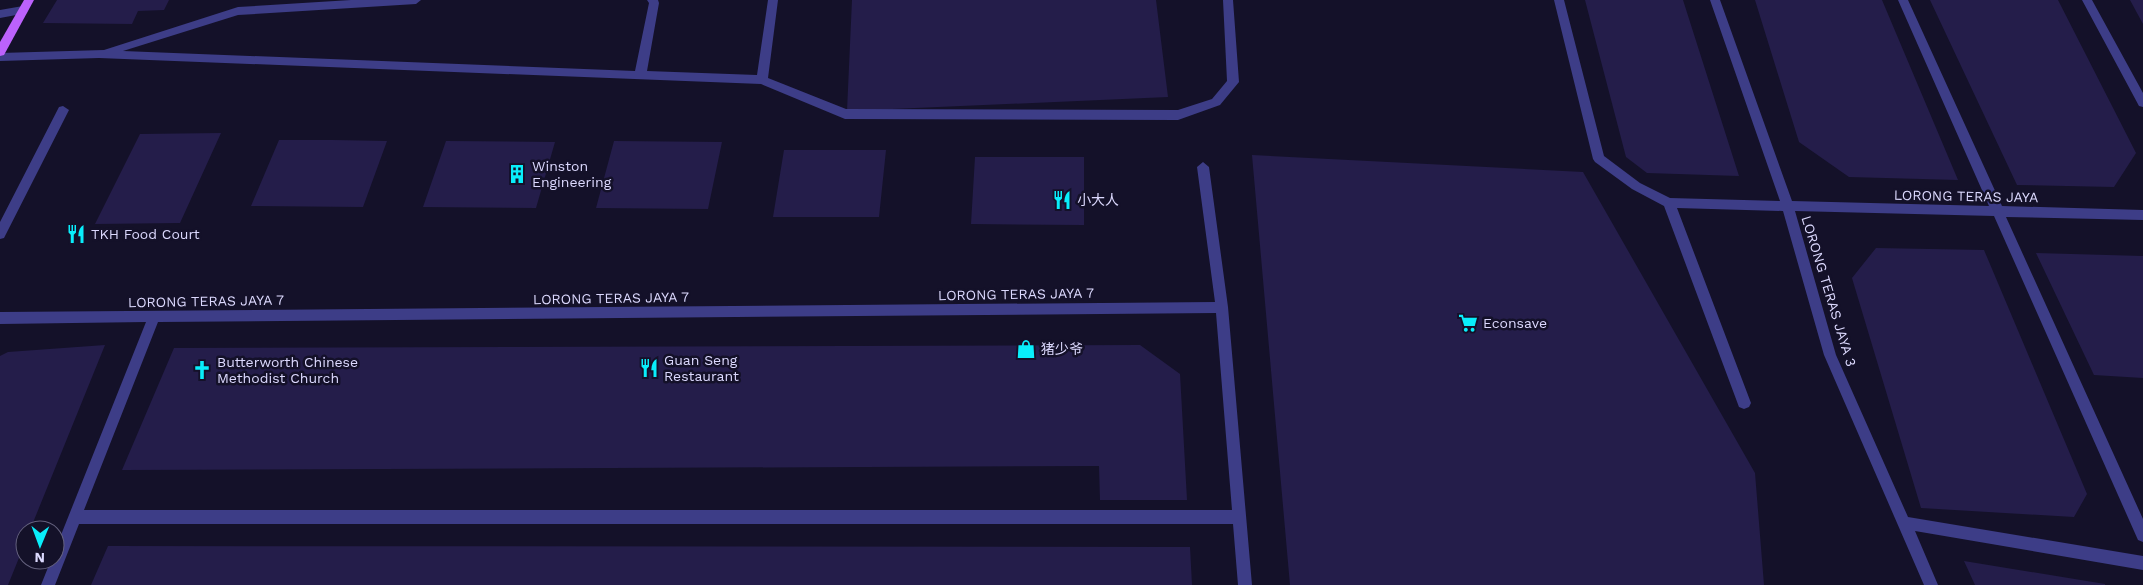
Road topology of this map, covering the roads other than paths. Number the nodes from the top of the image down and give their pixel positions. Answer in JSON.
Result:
{"nodes":[{"id":1,"x":29,"y":0,"type":"edge"},
{"id":2,"x":240,"y":0,"type":"edge"},
{"id":3,"x":416,"y":0,"type":"edge"},
{"id":4,"x":652,"y":0,"type":"edge"},
{"id":5,"x":773,"y":0,"type":"edge"},
{"id":6,"x":1228,"y":0,"type":"edge"},
{"id":7,"x":1559,"y":0,"type":"edge"},
{"id":8,"x":1715,"y":0,"type":"edge"},
{"id":9,"x":1903,"y":0,"type":"edge"},
{"id":10,"x":2087,"y":0,"type":"edge"},
{"id":11,"x":23,"y":10,"type":"junction"},
{"id":12,"x":238,"y":11,"type":"junction"},
{"id":13,"x":0,"y":14,"type":"edge"},
{"id":14,"x":0,"y":52,"type":"edge"},
{"id":15,"x":99,"y":54,"type":"junction"},
{"id":16,"x":0,"y":57,"type":"edge"},
{"id":17,"x":640,"y":76,"type":"junction"},
{"id":18,"x":762,"y":80,"type":"junction"},
{"id":19,"x":2141,"y":96,"type":"edge"},
{"id":20,"x":63,"y":110,"type":"dead end"},
{"id":21,"x":1203,"y":166,"type":"dead end"},
{"id":22,"x":1669,"y":203,"type":"junction"},
{"id":23,"x":1788,"y":207,"type":"junction"},
{"id":24,"x":1997,"y":212,"type":"junction"},
{"id":25,"x":2143,"y":215,"type":"edge"},
{"id":26,"x":0,"y":234,"type":"edge"},
{"id":27,"x":1222,"y":307,"type":"junction"},
{"id":28,"x":154,"y":317,"type":"junction"},
{"id":29,"x":0,"y":318,"type":"edge"},
{"id":30,"x":1744,"y":403,"type":"dead end"},
{"id":31,"x":75,"y":517,"type":"junction"},
{"id":32,"x":1240,"y":517,"type":"junction"},
{"id":33,"x":1904,"y":523,"type":"junction"},
{"id":34,"x":2143,"y":536,"type":"edge"},
{"id":35,"x":2143,"y":563,"type":"edge"},
{"id":36,"x":48,"y":585,"type":"edge"},
{"id":37,"x":1245,"y":585,"type":"edge"},
{"id":38,"x":1931,"y":585,"type":"edge"}],
"edges":[{"from":1,"to":11,"type":"main road"},
{"from":2,"to":12,"type":"street"},
{"from":3,"to":12,"type":"street"},
{"from":4,"to":17,"type":"street"},
{"from":5,"to":18,"type":"street"},
{"from":6,"to":18,"type":"street"},
{"from":7,"to":22,"type":"street"},
{"from":8,"to":23,"type":"street","name":"LORONG TERAS JAYA 3"},
{"from":9,"to":24,"type":"street"},
{"from":10,"to":19,"type":"street"},
{"from":11,"to":13,"type":"street"},
{"from":11,"to":14,"type":"main road"},
{"from":12,"to":15,"type":"street"},
{"from":15,"to":16,"type":"street"},
{"from":15,"to":17,"type":"street"},
{"from":17,"to":18,"type":"street"},
{"from":20,"to":26,"type":"street"},
{"from":21,"to":27,"type":"street"},
{"from":22,"to":23,"type":"street","name":"LORONG TERAS JAYA"},
{"from":22,"to":30,"type":"street"},
{"from":23,"to":24,"type":"street","name":"LORONG TERAS JAYA"},
{"from":23,"to":33,"type":"street","name":"LORONG TERAS JAYA 3"},
{"from":24,"to":25,"type":"street","name":"LORONG TERAS JAYA"},
{"from":24,"to":34,"type":"street"},
{"from":27,"to":28,"type":"street","name":"LORONG TERAS JAYA 7"},
{"from":27,"to":32,"type":"street"},
{"from":28,"to":29,"type":"street","name":"LORONG TERAS JAYA 7"},
{"from":28,"to":31,"type":"street"},
{"from":31,"to":32,"type":"street"},
{"from":31,"to":36,"type":"street"},
{"from":32,"to":37,"type":"street"},
{"from":33,"to":35,"type":"street"},
{"from":33,"to":38,"type":"street","name":"LORONG TERAS JAYA 3"}]}
